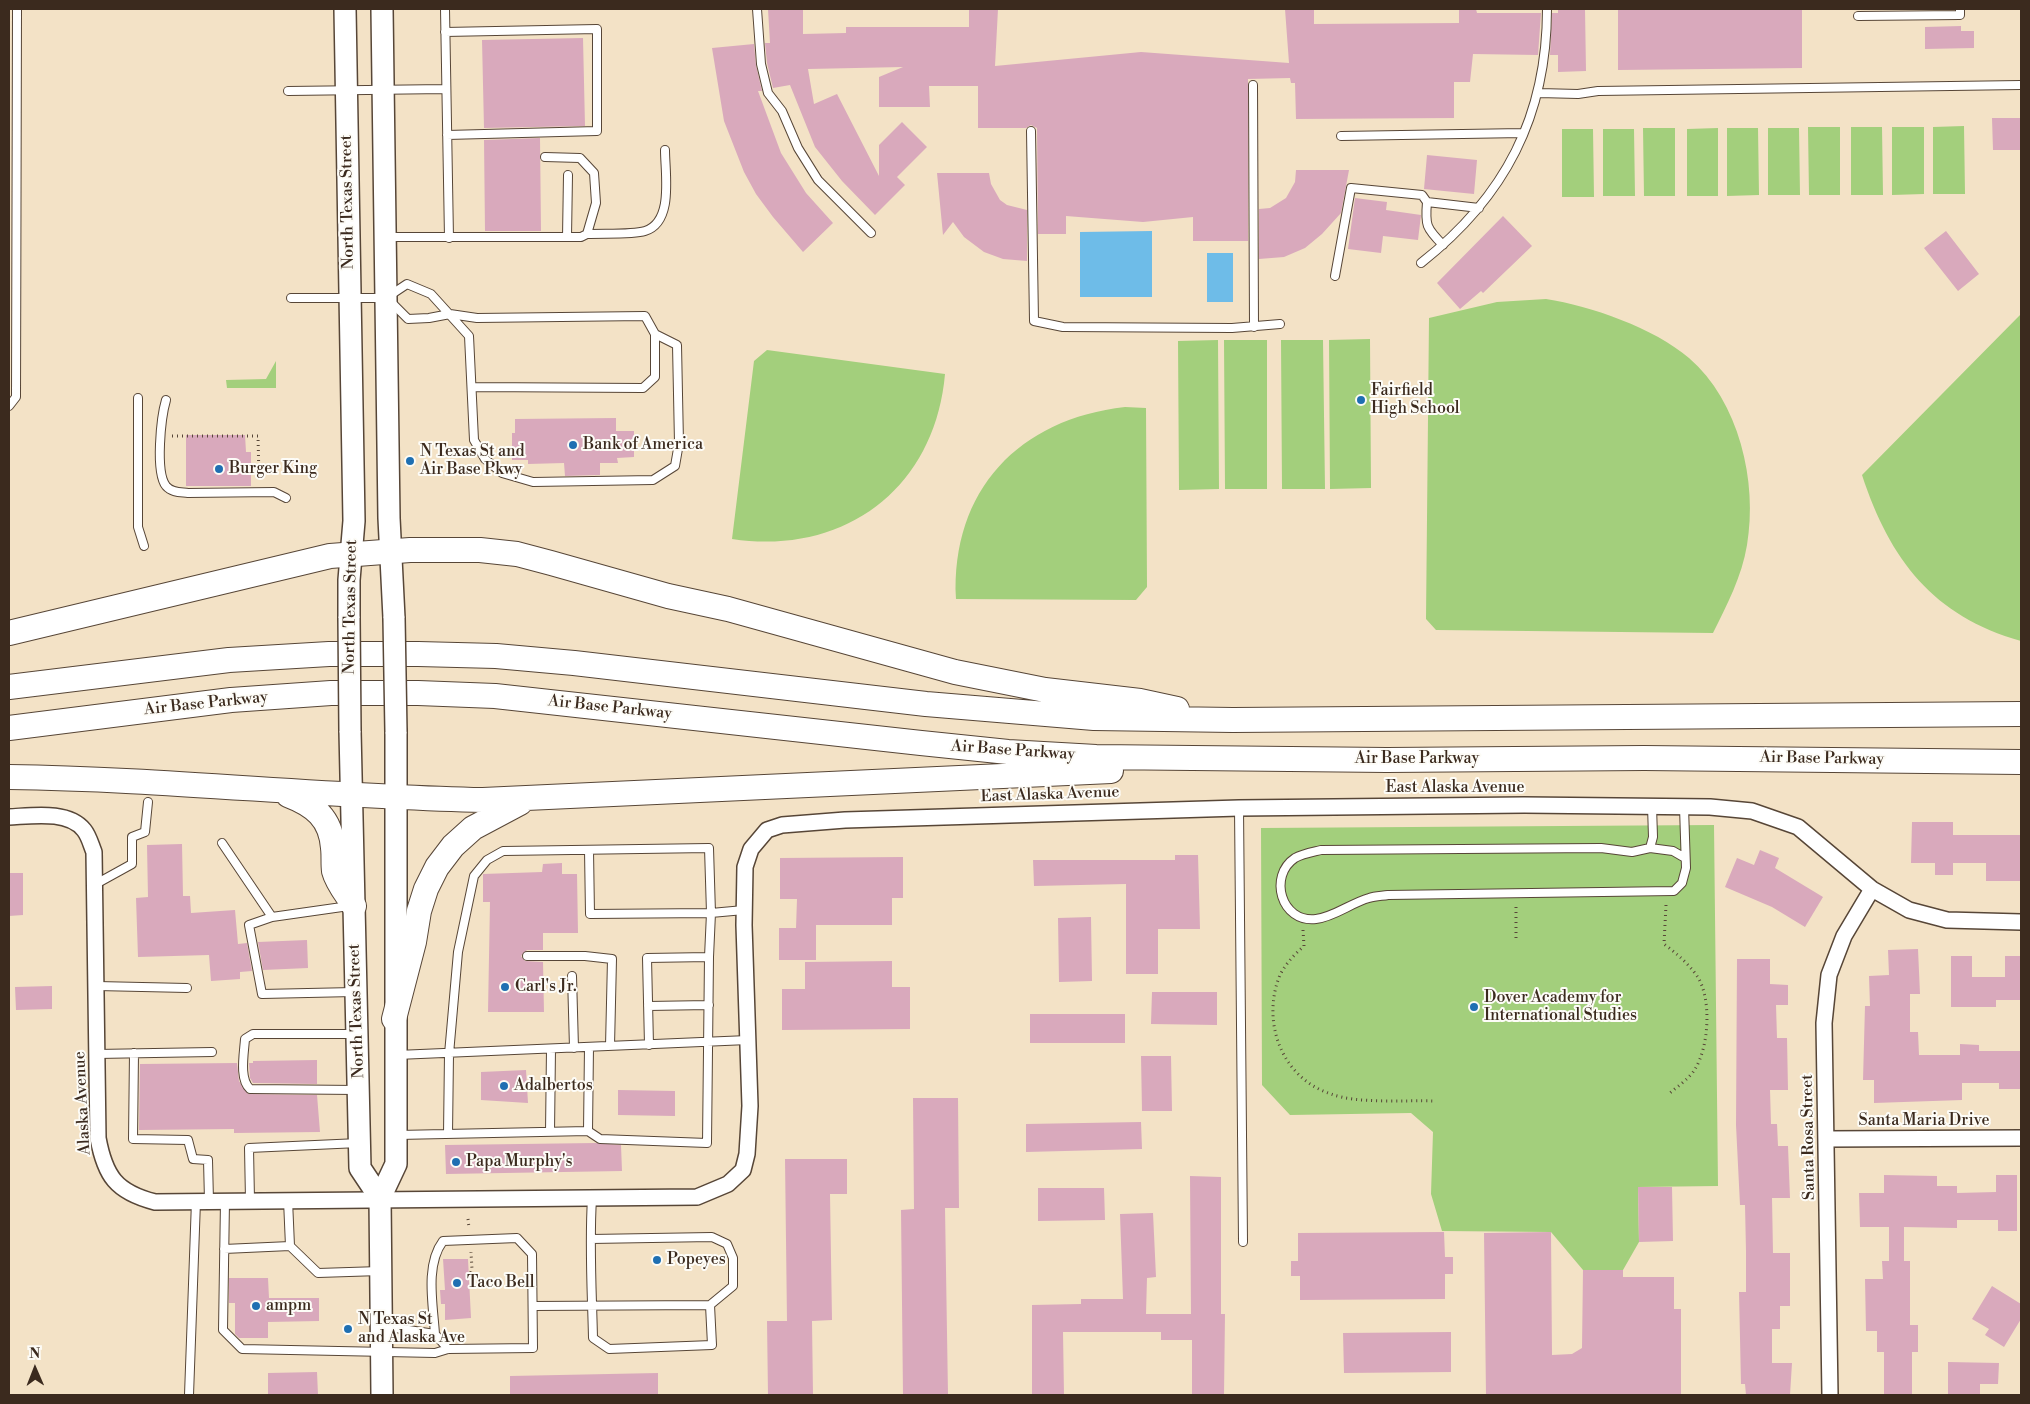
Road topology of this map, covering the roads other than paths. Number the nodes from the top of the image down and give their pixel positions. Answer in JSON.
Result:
{"nodes":[{"id":1,"x":17,"y":9,"type":"edge"},
{"id":2,"x":344,"y":9,"type":"edge"},
{"id":3,"x":382,"y":9,"type":"edge"},
{"id":4,"x":445,"y":9,"type":"edge"},
{"id":5,"x":757,"y":9,"type":"edge"},
{"id":6,"x":1547,"y":9,"type":"edge"},
{"id":7,"x":1960,"y":9,"type":"edge"},
{"id":8,"x":1858,"y":16,"type":"dead end"},
{"id":9,"x":445,"y":32,"type":"junction"},
{"id":10,"x":1253,"y":85,"type":"dead end"},
{"id":11,"x":2021,"y":85,"type":"edge"},
{"id":12,"x":446,"y":89,"type":"junction"},
{"id":13,"x":346,"y":90,"type":"junction"},
{"id":14,"x":383,"y":90,"type":"junction"},
{"id":15,"x":288,"y":91,"type":"dead end"},
{"id":16,"x":1539,"y":93,"type":"junction"},
{"id":17,"x":1031,"y":132,"type":"dead end"},
{"id":18,"x":1523,"y":133,"type":"junction"},
{"id":19,"x":447,"y":135,"type":"junction"},
{"id":20,"x":1341,"y":136,"type":"dead end"},
{"id":21,"x":665,"y":150,"type":"dead end"},
{"id":22,"x":545,"y":158,"type":"dead end"},
{"id":23,"x":568,"y":175,"type":"dead end"},
{"id":24,"x":1427,"y":202,"type":"junction"},
{"id":25,"x":1479,"y":208,"type":"junction"},
{"id":26,"x":871,"y":233,"type":"dead end"},
{"id":27,"x":587,"y":234,"type":"junction"},
{"id":28,"x":386,"y":237,"type":"junction"},
{"id":29,"x":567,"y":237,"type":"junction"},
{"id":30,"x":449,"y":238,"type":"junction"},
{"id":31,"x":1443,"y":245,"type":"junction"},
{"id":32,"x":1421,"y":263,"type":"dead end"},
{"id":33,"x":1335,"y":276,"type":"dead end"},
{"id":34,"x":291,"y":298,"type":"dead end"},
{"id":35,"x":350,"y":298,"type":"junction"},
{"id":36,"x":386,"y":298,"type":"junction"},
{"id":37,"x":450,"y":314,"type":"junction"},
{"id":38,"x":1280,"y":324,"type":"dead end"},
{"id":39,"x":1254,"y":326,"type":"junction"},
{"id":40,"x":655,"y":334,"type":"junction"},
{"id":41,"x":472,"y":387,"type":"junction"},
{"id":42,"x":138,"y":398,"type":"dead end"},
{"id":43,"x":166,"y":400,"type":"dead end"},
{"id":44,"x":9,"y":406,"type":"edge"},
{"id":45,"x":286,"y":498,"type":"dead end"},
{"id":46,"x":144,"y":546,"type":"dead end"},
{"id":47,"x":391,"y":551,"type":"junction"},
{"id":48,"x":351,"y":554,"type":"junction"},
{"id":49,"x":9,"y":633,"type":"edge"},
{"id":50,"x":9,"y":687,"type":"edge"},
{"id":51,"x":2021,"y":714,"type":"edge"},
{"id":52,"x":1233,"y":720,"type":"junction"},
{"id":53,"x":9,"y":728,"type":"edge"},
{"id":54,"x":1232,"y":759,"type":"junction"},
{"id":55,"x":2021,"y":762,"type":"edge"},
{"id":56,"x":9,"y":777,"type":"edge"},
{"id":57,"x":273,"y":790,"type":"junction"},
{"id":58,"x":352,"y":794,"type":"junction"},
{"id":59,"x":396,"y":797,"type":"junction"},
{"id":60,"x":528,"y":799,"type":"junction"},
{"id":61,"x":148,"y":802,"type":"dead end"},
{"id":62,"x":1652,"y":806,"type":"junction"},
{"id":63,"x":1684,"y":807,"type":"junction"},
{"id":64,"x":1239,"y":808,"type":"junction"},
{"id":65,"x":9,"y":816,"type":"edge"},
{"id":66,"x":222,"y":843,"type":"dead end"},
{"id":67,"x":1650,"y":848,"type":"junction"},
{"id":68,"x":589,"y":850,"type":"junction"},
{"id":69,"x":1685,"y":858,"type":"junction"},
{"id":70,"x":94,"y":885,"type":"junction"},
{"id":71,"x":1872,"y":889,"type":"junction"},
{"id":72,"x":354,"y":906,"type":"junction"},
{"id":73,"x":744,"y":910,"type":"junction"},
{"id":74,"x":711,"y":913,"type":"junction"},
{"id":75,"x":272,"y":917,"type":"junction"},
{"id":76,"x":2021,"y":922,"type":"edge"},
{"id":77,"x":527,"y":956,"type":"dead end"},
{"id":78,"x":709,"y":957,"type":"junction"},
{"id":79,"x":572,"y":976,"type":"dead end"},
{"id":80,"x":97,"y":986,"type":"junction"},
{"id":81,"x":187,"y":988,"type":"dead end"},
{"id":82,"x":356,"y":992,"type":"junction"},
{"id":83,"x":709,"y":1005,"type":"junction"},
{"id":84,"x":648,"y":1006,"type":"junction"},
{"id":85,"x":394,"y":1019,"type":"junction"},
{"id":86,"x":358,"y":1034,"type":"junction"},
{"id":87,"x":748,"y":1040,"type":"junction"},
{"id":88,"x":708,"y":1042,"type":"junction"},
{"id":89,"x":649,"y":1045,"type":"junction"},
{"id":90,"x":610,"y":1046,"type":"junction"},
{"id":91,"x":590,"y":1047,"type":"junction"},
{"id":92,"x":574,"y":1048,"type":"junction"},
{"id":93,"x":551,"y":1049,"type":"junction"},
{"id":94,"x":212,"y":1052,"type":"dead end"},
{"id":95,"x":134,"y":1053,"type":"junction"},
{"id":96,"x":97,"y":1054,"type":"junction"},
{"id":97,"x":449,"y":1054,"type":"junction"},
{"id":98,"x":395,"y":1056,"type":"junction"},
{"id":99,"x":359,"y":1090,"type":"junction"},
{"id":100,"x":588,"y":1131,"type":"junction"},
{"id":101,"x":550,"y":1132,"type":"junction"},
{"id":102,"x":448,"y":1134,"type":"junction"},
{"id":103,"x":396,"y":1135,"type":"junction"},
{"id":104,"x":1826,"y":1138,"type":"junction"},
{"id":105,"x":2021,"y":1138,"type":"edge"},
{"id":106,"x":360,"y":1143,"type":"junction"},
{"id":107,"x":380,"y":1198,"type":"junction"},
{"id":108,"x":592,"y":1199,"type":"junction"},
{"id":109,"x":250,"y":1200,"type":"junction"},
{"id":110,"x":288,"y":1200,"type":"junction"},
{"id":111,"x":202,"y":1201,"type":"junction"},
{"id":112,"x":225,"y":1201,"type":"junction"},
{"id":113,"x":591,"y":1239,"type":"junction"},
{"id":114,"x":1243,"y":1242,"type":"dead end"},
{"id":115,"x":290,"y":1246,"type":"junction"},
{"id":116,"x":224,"y":1249,"type":"junction"},
{"id":117,"x":380,"y":1271,"type":"junction"},
{"id":118,"x":710,"y":1305,"type":"junction"},
{"id":119,"x":533,"y":1306,"type":"junction"},
{"id":120,"x":592,"y":1306,"type":"junction"},
{"id":121,"x":381,"y":1326,"type":"junction"},
{"id":122,"x":435,"y":1334,"type":"junction"},
{"id":123,"x":448,"y":1348,"type":"junction"},
{"id":124,"x":381,"y":1352,"type":"junction"},
{"id":125,"x":189,"y":1395,"type":"edge"},
{"id":126,"x":382,"y":1395,"type":"edge"},
{"id":127,"x":1830,"y":1395,"type":"edge"}],
"edges":[{"from":1,"to":44,"type":"lane"},
{"from":2,"to":13,"type":"main road","name":"North Texas Street"},
{"from":3,"to":14,"type":"main road"},
{"from":4,"to":9,"type":"lane"},
{"from":5,"to":26,"type":"lane"},
{"from":6,"to":16,"type":"lane"},
{"from":7,"to":8,"type":"lane"},
{"from":9,"to":12,"type":"lane"},
{"from":9,"to":19,"type":"lane"},
{"from":10,"to":39,"type":"lane"},
{"from":11,"to":16,"type":"lane"},
{"from":12,"to":14,"type":"lane"},
{"from":12,"to":19,"type":"lane"},
{"from":13,"to":14,"type":"lane"},
{"from":13,"to":15,"type":"lane"},
{"from":13,"to":35,"type":"main road","name":"North Texas Street"},
{"from":14,"to":28,"type":"main road"},
{"from":16,"to":18,"type":"lane"},
{"from":17,"to":39,"type":"lane"},
{"from":18,"to":20,"type":"lane"},
{"from":18,"to":25,"type":"lane"},
{"from":19,"to":30,"type":"lane"},
{"from":21,"to":27,"type":"lane"},
{"from":22,"to":27,"type":"lane"},
{"from":23,"to":29,"type":"lane"},
{"from":24,"to":25,"type":"lane"},
{"from":24,"to":31,"type":"lane"},
{"from":24,"to":33,"type":"lane"},
{"from":25,"to":31,"type":"lane"},
{"from":27,"to":29,"type":"lane"},
{"from":28,"to":30,"type":"lane"},
{"from":28,"to":36,"type":"main road"},
{"from":29,"to":30,"type":"lane"},
{"from":31,"to":32,"type":"lane"},
{"from":34,"to":35,"type":"lane"},
{"from":35,"to":36,"type":"lane"},
{"from":35,"to":48,"type":"main road","name":"North Texas Street"},
{"from":36,"to":37,"type":"lane"},
{"from":36,"to":37,"type":"lane"},
{"from":36,"to":47,"type":"main road"},
{"from":37,"to":40,"type":"lane"},
{"from":37,"to":41,"type":"lane"},
{"from":38,"to":39,"type":"lane"},
{"from":40,"to":41,"type":"lane"},
{"from":40,"to":41,"type":"lane"},
{"from":42,"to":46,"type":"lane"},
{"from":43,"to":45,"type":"lane"},
{"from":47,"to":48,"type":"main road"},
{"from":47,"to":52,"type":"main road"},
{"from":47,"to":59,"type":"main road","bridge":true},
{"from":48,"to":49,"type":"main road"},
{"from":48,"to":58,"type":"main road","name":"North Texas Street","bridge":true},
{"from":50,"to":52,"type":"main road"},
{"from":51,"to":52,"type":"main road"},
{"from":53,"to":54,"type":"main road","name":"Air Base Parkway"},
{"from":54,"to":55,"type":"main road","name":"Air Base Parkway"},
{"from":54,"to":60,"type":"main road"},
{"from":56,"to":57,"type":"main road"},
{"from":57,"to":58,"type":"main road"},
{"from":57,"to":72,"type":"main road"},
{"from":58,"to":59,"type":"main road"},
{"from":58,"to":72,"type":"main road","name":"North Texas Street"},
{"from":59,"to":60,"type":"main road"},
{"from":59,"to":85,"type":"main road"},
{"from":60,"to":85,"type":"main road"},
{"from":61,"to":70,"type":"lane"},
{"from":62,"to":63,"type":"street","name":"East Alaska Avenue"},
{"from":62,"to":64,"type":"street","name":"East Alaska Avenue"},
{"from":62,"to":67,"type":"lane"},
{"from":63,"to":69,"type":"lane"},
{"from":63,"to":71,"type":"street","name":"East Alaska Avenue"},
{"from":64,"to":73,"type":"street","name":"East Alaska Avenue"},
{"from":64,"to":114,"type":"lane"},
{"from":65,"to":70,"type":"street","name":"Alaska Avenue"},
{"from":66,"to":75,"type":"lane"},
{"from":67,"to":69,"type":"lane"},
{"from":67,"to":69,"type":"lane"},
{"from":68,"to":74,"type":"lane"},
{"from":68,"to":74,"type":"lane"},
{"from":68,"to":97,"type":"lane"},
{"from":70,"to":80,"type":"street","name":"Alaska Avenue"},
{"from":71,"to":76,"type":"street","name":"East Alaska Avenue"},
{"from":71,"to":104,"type":"street","name":"Santa Rosa Street"},
{"from":72,"to":75,"type":"lane"},
{"from":72,"to":82,"type":"main road","name":"North Texas Street"},
{"from":73,"to":74,"type":"lane"},
{"from":73,"to":87,"type":"street","name":"East Alaska Avenue"},
{"from":74,"to":78,"type":"lane"},
{"from":75,"to":82,"type":"lane"},
{"from":77,"to":90,"type":"lane"},
{"from":78,"to":83,"type":"lane"},
{"from":78,"to":84,"type":"lane"},
{"from":79,"to":92,"type":"lane"},
{"from":80,"to":81,"type":"lane"},
{"from":80,"to":96,"type":"street","name":"Alaska Avenue"},
{"from":82,"to":86,"type":"main road","name":"North Texas Street"},
{"from":83,"to":84,"type":"lane"},
{"from":83,"to":88,"type":"lane"},
{"from":84,"to":89,"type":"lane"},
{"from":85,"to":98,"type":"main road"},
{"from":86,"to":99,"type":"main road","name":"North Texas Street"},
{"from":86,"to":99,"type":"lane"},
{"from":87,"to":88,"type":"lane"},
{"from":87,"to":108,"type":"street","name":"East Alaska Avenue"},
{"from":88,"to":89,"type":"lane"},
{"from":88,"to":100,"type":"lane"},
{"from":89,"to":90,"type":"lane"},
{"from":90,"to":91,"type":"lane"},
{"from":91,"to":92,"type":"lane"},
{"from":91,"to":100,"type":"lane"},
{"from":92,"to":93,"type":"lane"},
{"from":93,"to":97,"type":"lane"},
{"from":93,"to":101,"type":"lane"},
{"from":94,"to":95,"type":"lane"},
{"from":95,"to":96,"type":"lane"},
{"from":95,"to":111,"type":"lane"},
{"from":96,"to":111,"type":"street","name":"Alaska Avenue"},
{"from":97,"to":98,"type":"lane"},
{"from":97,"to":102,"type":"lane"},
{"from":98,"to":103,"type":"main road"},
{"from":99,"to":106,"type":"main road","name":"North Texas Street"},
{"from":100,"to":101,"type":"lane"},
{"from":101,"to":102,"type":"lane"},
{"from":102,"to":103,"type":"lane"},
{"from":103,"to":107,"type":"main road"},
{"from":104,"to":105,"type":"street","name":"Santa Maria Drive"},
{"from":104,"to":127,"type":"street","name":"Santa Rosa Street"},
{"from":106,"to":107,"type":"main road","name":"North Texas Street"},
{"from":106,"to":109,"type":"lane"},
{"from":107,"to":108,"type":"street","name":"East Alaska Avenue"},
{"from":107,"to":110,"type":"street","name":"Alaska Avenue"},
{"from":107,"to":117,"type":"main road"},
{"from":108,"to":113,"type":"lane"},
{"from":109,"to":110,"type":"street","name":"Alaska Avenue"},
{"from":109,"to":112,"type":"street","name":"Alaska Avenue"},
{"from":110,"to":115,"type":"lane"},
{"from":111,"to":112,"type":"street","name":"Alaska Avenue"},
{"from":111,"to":125,"type":"lane"},
{"from":112,"to":116,"type":"lane"},
{"from":113,"to":118,"type":"lane"},
{"from":113,"to":120,"type":"lane"},
{"from":115,"to":116,"type":"lane"},
{"from":115,"to":117,"type":"lane"},
{"from":116,"to":124,"type":"lane"},
{"from":117,"to":121,"type":"main road"},
{"from":118,"to":120,"type":"lane"},
{"from":118,"to":120,"type":"lane"},
{"from":119,"to":120,"type":"lane"},
{"from":119,"to":122,"type":"lane"},
{"from":119,"to":123,"type":"lane"},
{"from":121,"to":122,"type":"lane"},
{"from":121,"to":124,"type":"main road"},
{"from":122,"to":123,"type":"lane"},
{"from":123,"to":124,"type":"lane"},
{"from":124,"to":126,"type":"main road"}]}
